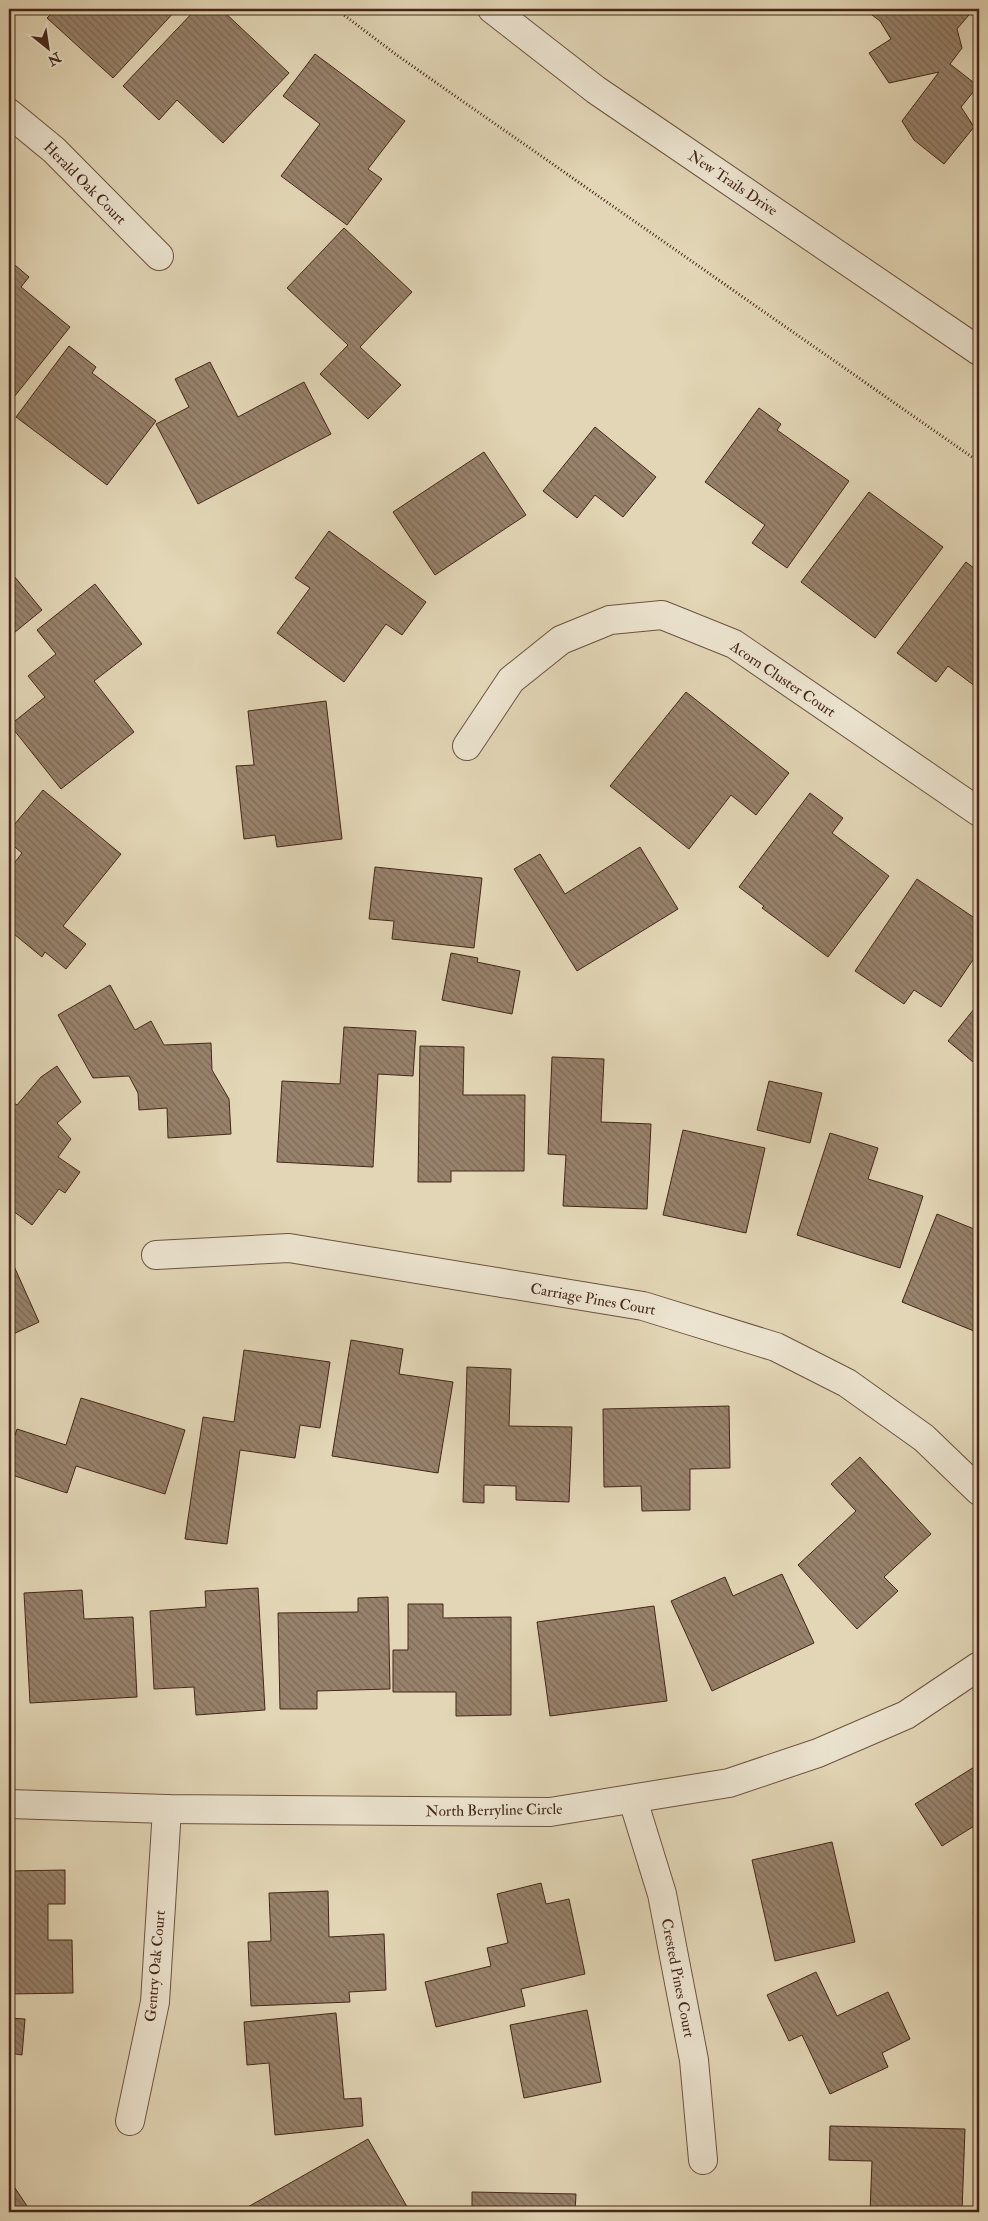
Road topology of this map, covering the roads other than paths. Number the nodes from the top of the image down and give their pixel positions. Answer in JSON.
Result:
{"nodes":[{"id":1,"x":492,"y":9,"type":"edge"},
{"id":2,"x":9,"y":113,"type":"edge"},
{"id":3,"x":159,"y":256,"type":"dead end"},
{"id":4,"x":979,"y":351,"type":"edge"},
{"id":5,"x":467,"y":746,"type":"dead end"},
{"id":6,"x":979,"y":812,"type":"edge"},
{"id":7,"x":156,"y":1255,"type":"dead end"},
{"id":8,"x":979,"y":1491,"type":"edge"},
{"id":9,"x":979,"y":1666,"type":"edge"},
{"id":10,"x":634,"y":1800,"type":"junction"},
{"id":11,"x":9,"y":1804,"type":"edge"},
{"id":12,"x":167,"y":1809,"type":"junction"},
{"id":13,"x":130,"y":2121,"type":"dead end"},
{"id":14,"x":703,"y":2160,"type":"dead end"}],
"edges":[{"from":1,"to":4,"type":"street","name":"New Trails Drive"},
{"from":2,"to":3,"type":"street","name":"Herald Oak Court"},
{"from":5,"to":6,"type":"street","name":"Acorn Cluster Court"},
{"from":7,"to":8,"type":"street","name":"Carriage Pines Court"},
{"from":9,"to":10,"type":"street","name":"North Berryline Circle"},
{"from":10,"to":12,"type":"street","name":"North Berryline Circle"},
{"from":10,"to":14,"type":"street","name":"Crested Pines Court"},
{"from":11,"to":12,"type":"street","name":"North Berryline Circle"},
{"from":12,"to":13,"type":"street","name":"Gentry Oak Court"}]}
